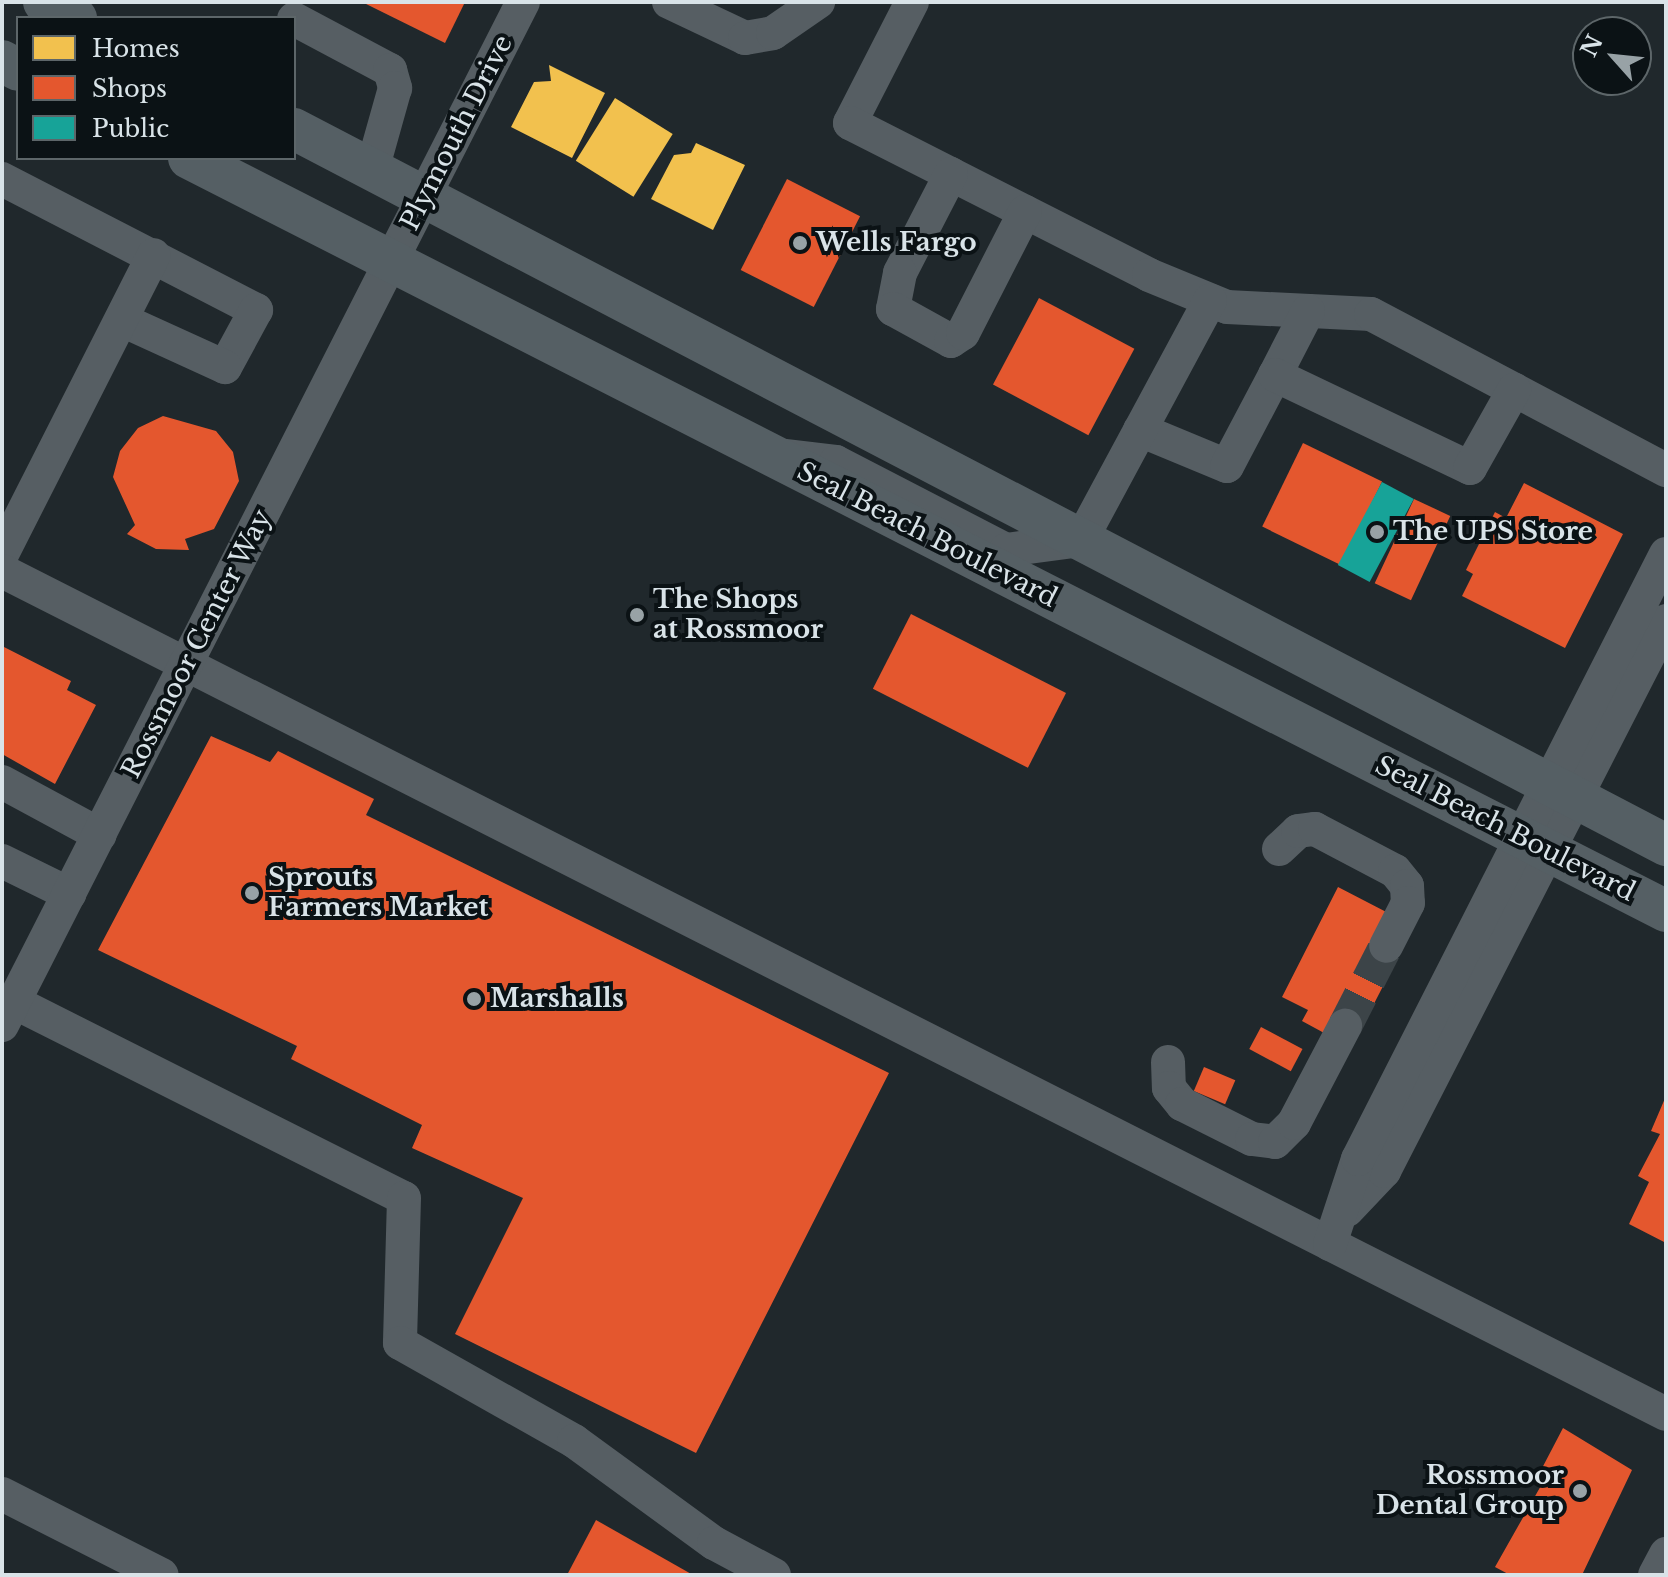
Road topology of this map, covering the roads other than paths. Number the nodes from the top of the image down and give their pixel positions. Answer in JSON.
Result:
{"nodes":[{"id":1,"x":44,"y":2,"type":"edge"},
{"id":2,"x":523,"y":2,"type":"edge"},
{"id":3,"x":669,"y":2,"type":"edge"},
{"id":4,"x":818,"y":2,"type":"edge"},
{"id":5,"x":912,"y":2,"type":"edge"},
{"id":6,"x":72,"y":16,"type":"edge"},
{"id":7,"x":296,"y":20,"type":"edge"},
{"id":8,"x":296,"y":130,"type":"edge"},
{"id":9,"x":193,"y":160,"type":"edge"},
{"id":10,"x":372,"y":170,"type":"junction"},
{"id":11,"x":951,"y":174,"type":"junction"},
{"id":12,"x":2,"y":179,"type":"edge"},
{"id":13,"x":424,"y":197,"type":"junction"},
{"id":14,"x":1025,"y":212,"type":"junction"},
{"id":15,"x":154,"y":255,"type":"junction"},
{"id":16,"x":390,"y":263,"type":"junction"},
{"id":17,"x":1210,"y":300,"type":"junction"},
{"id":18,"x":1308,"y":311,"type":"junction"},
{"id":19,"x":122,"y":320,"type":"junction"},
{"id":20,"x":1275,"y":375,"type":"junction"},
{"id":21,"x":1514,"y":390,"type":"junction"},
{"id":22,"x":1140,"y":430,"type":"junction"},
{"id":23,"x":770,"y":455,"type":"junction"},
{"id":24,"x":1666,"y":470,"type":"edge"},
{"id":25,"x":1081,"y":540,"type":"junction"},
{"id":26,"x":2,"y":554,"type":"edge"},
{"id":27,"x":1666,"y":554,"type":"edge"},
{"id":28,"x":2,"y":571,"type":"edge"},
{"id":29,"x":1666,"y":621,"type":"edge"},
{"id":30,"x":187,"y":667,"type":"junction"},
{"id":31,"x":2,"y":782,"type":"edge"},
{"id":32,"x":1561,"y":790,"type":"junction"},
{"id":33,"x":100,"y":835,"type":"junction"},
{"id":34,"x":1534,"y":843,"type":"junction"},
{"id":35,"x":1666,"y":845,"type":"edge"},
{"id":36,"x":1279,"y":849,"type":"dead end"},
{"id":37,"x":2,"y":861,"type":"edge"},
{"id":38,"x":69,"y":894,"type":"junction"},
{"id":39,"x":1666,"y":911,"type":"edge"},
{"id":40,"x":1386,"y":946,"type":"tunnel mouth"},
{"id":41,"x":8,"y":1014,"type":"edge"},
{"id":42,"x":1345,"y":1026,"type":"tunnel mouth"},
{"id":43,"x":1168,"y":1062,"type":"dead end"},
{"id":44,"x":1330,"y":1244,"type":"junction"},
{"id":45,"x":1666,"y":1414,"type":"edge"},
{"id":46,"x":2,"y":1494,"type":"edge"},
{"id":47,"x":1666,"y":1554,"type":"edge"},
{"id":48,"x":162,"y":1575,"type":"edge"},
{"id":49,"x":774,"y":1575,"type":"edge"},
{"id":50,"x":1655,"y":1575,"type":"edge"}],
"edges":[{"from":1,"to":6,"type":"main road"},
{"from":2,"to":13,"type":"street","name":"Plymouth Drive"},
{"from":3,"to":4,"type":"street"},
{"from":5,"to":11,"type":"street"},
{"from":7,"to":10,"type":"street"},
{"from":8,"to":10,"type":"main road"},
{"from":9,"to":16,"type":"main road","name":"Seal Beach Boulevard"},
{"from":10,"to":13,"type":"main road"},
{"from":11,"to":14,"type":"street"},
{"from":11,"to":14,"type":"street"},
{"from":12,"to":15,"type":"street"},
{"from":13,"to":16,"type":"street","name":"Plymouth Drive"},
{"from":13,"to":25,"type":"main road"},
{"from":14,"to":17,"type":"street"},
{"from":15,"to":19,"type":"street"},
{"from":15,"to":19,"type":"street"},
{"from":16,"to":23,"type":"main road","name":"Seal Beach Boulevard"},
{"from":16,"to":30,"type":"street","name":"Rossmoor Center Way"},
{"from":17,"to":18,"type":"street"},
{"from":17,"to":22,"type":"street"},
{"from":18,"to":20,"type":"street"},
{"from":18,"to":21,"type":"street"},
{"from":19,"to":26,"type":"street"},
{"from":20,"to":21,"type":"street"},
{"from":20,"to":22,"type":"street"},
{"from":21,"to":24,"type":"street"},
{"from":22,"to":25,"type":"street"},
{"from":23,"to":25,"type":"street"},
{"from":23,"to":34,"type":"main road","name":"Seal Beach Boulevard"},
{"from":25,"to":32,"type":"main road"},
{"from":27,"to":32,"type":"street"},
{"from":28,"to":30,"type":"street"},
{"from":29,"to":32,"type":"street"},
{"from":30,"to":33,"type":"street","name":"Rossmoor Center Way"},
{"from":30,"to":44,"type":"street"},
{"from":31,"to":33,"type":"street"},
{"from":32,"to":34,"type":"street"},
{"from":32,"to":35,"type":"main road"},
{"from":33,"to":38,"type":"street","name":"Rossmoor Center Way"},
{"from":34,"to":39,"type":"main road","name":"Seal Beach Boulevard"},
{"from":34,"to":44,"type":"street"},
{"from":36,"to":40,"type":"street"},
{"from":37,"to":38,"type":"street"},
{"from":38,"to":41,"type":"street","name":"Rossmoor Center Way"},
{"from":41,"to":49,"type":"street"},
{"from":42,"to":43,"type":"street"},
{"from":44,"to":45,"type":"street"},
{"from":46,"to":48,"type":"street"},
{"from":47,"to":50,"type":"street"}]}
